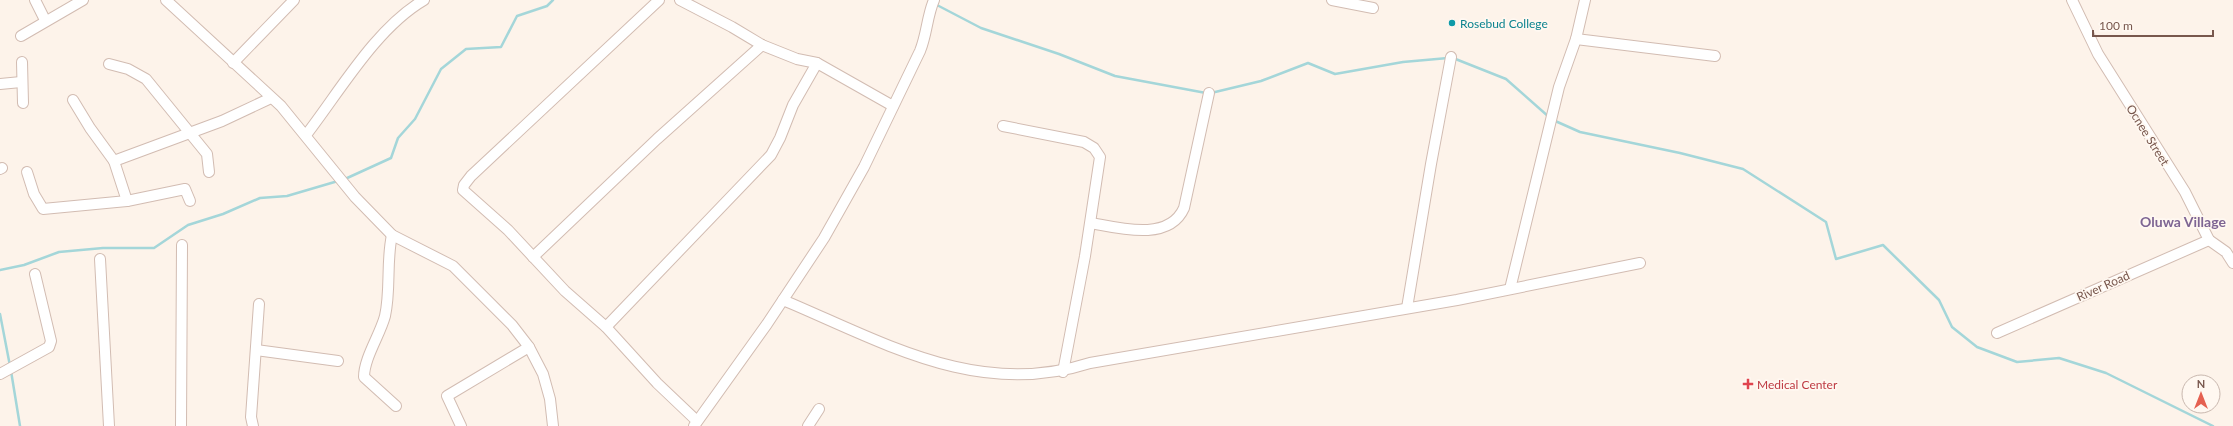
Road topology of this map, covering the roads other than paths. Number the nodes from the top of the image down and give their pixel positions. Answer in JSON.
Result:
{"nodes":[{"id":1,"x":35,"y":0,"type":"edge"},
{"id":2,"x":83,"y":0,"type":"edge"},
{"id":3,"x":166,"y":0,"type":"edge"},
{"id":4,"x":294,"y":0,"type":"edge"},
{"id":5,"x":424,"y":0,"type":"edge"},
{"id":6,"x":659,"y":0,"type":"edge"},
{"id":7,"x":680,"y":0,"type":"edge"},
{"id":8,"x":934,"y":0,"type":"edge"},
{"id":9,"x":1332,"y":0,"type":"edge"},
{"id":10,"x":1585,"y":0,"type":"edge"},
{"id":11,"x":2072,"y":0,"type":"edge"},
{"id":12,"x":1373,"y":8,"type":"dead end"},
{"id":13,"x":45,"y":20,"type":"junction"},
{"id":14,"x":21,"y":36,"type":"dead end"},
{"id":15,"x":1576,"y":39,"type":"junction"},
{"id":16,"x":762,"y":45,"type":"junction"},
{"id":17,"x":1715,"y":56,"type":"dead end"},
{"id":18,"x":1451,"y":57,"type":"dead end"},
{"id":19,"x":22,"y":62,"type":"dead end"},
{"id":20,"x":233,"y":63,"type":"junction"},
{"id":21,"x":817,"y":63,"type":"junction"},
{"id":22,"x":109,"y":64,"type":"dead end"},
{"id":23,"x":21,"y":82,"type":"junction"},
{"id":24,"x":0,"y":84,"type":"edge"},
{"id":25,"x":1209,"y":94,"type":"dead end"},
{"id":26,"x":271,"y":98,"type":"junction"},
{"id":27,"x":73,"y":100,"type":"dead end"},
{"id":28,"x":23,"y":103,"type":"dead end"},
{"id":29,"x":893,"y":106,"type":"junction"},
{"id":30,"x":1003,"y":126,"type":"dead end"},
{"id":31,"x":188,"y":133,"type":"junction"},
{"id":32,"x":306,"y":135,"type":"junction"},
{"id":33,"x":114,"y":161,"type":"junction"},
{"id":34,"x":27,"y":172,"type":"dead end"},
{"id":35,"x":209,"y":172,"type":"dead end"},
{"id":36,"x":127,"y":201,"type":"junction"},
{"id":37,"x":190,"y":201,"type":"dead end"},
{"id":38,"x":1091,"y":223,"type":"junction"},
{"id":39,"x":392,"y":235,"type":"junction"},
{"id":40,"x":2209,"y":240,"type":"junction"},
{"id":41,"x":182,"y":245,"type":"dead end"},
{"id":42,"x":533,"y":257,"type":"junction"},
{"id":43,"x":100,"y":260,"type":"dead end"},
{"id":44,"x":1640,"y":263,"type":"dead end"},
{"id":45,"x":2233,"y":263,"type":"edge"},
{"id":46,"x":35,"y":274,"type":"dead end"},
{"id":47,"x":1510,"y":289,"type":"junction"},
{"id":48,"x":783,"y":300,"type":"junction"},
{"id":49,"x":259,"y":304,"type":"dead end"},
{"id":50,"x":1407,"y":308,"type":"junction"},
{"id":51,"x":606,"y":327,"type":"junction"},
{"id":52,"x":1997,"y":333,"type":"dead end"},
{"id":53,"x":529,"y":347,"type":"junction"},
{"id":54,"x":256,"y":350,"type":"junction"},
{"id":55,"x":338,"y":361,"type":"dead end"},
{"id":56,"x":7,"y":371,"type":"edge"},
{"id":57,"x":1064,"y":372,"type":"junction"},
{"id":58,"x":396,"y":406,"type":"dead end"},
{"id":59,"x":819,"y":409,"type":"dead end"},
{"id":60,"x":695,"y":423,"type":"edge"},
{"id":61,"x":109,"y":426,"type":"edge"},
{"id":62,"x":181,"y":426,"type":"edge"},
{"id":63,"x":253,"y":426,"type":"edge"},
{"id":64,"x":461,"y":426,"type":"edge"},
{"id":65,"x":553,"y":426,"type":"edge"},
{"id":66,"x":808,"y":426,"type":"edge"}],
"edges":[{"from":1,"to":13,"type":"street"},
{"from":2,"to":13,"type":"street"},
{"from":3,"to":20,"type":"street"},
{"from":4,"to":20,"type":"street"},
{"from":5,"to":32,"type":"street"},
{"from":6,"to":42,"type":"street"},
{"from":7,"to":16,"type":"street"},
{"from":8,"to":29,"type":"street"},
{"from":9,"to":12,"type":"street"},
{"from":10,"to":15,"type":"street"},
{"from":11,"to":40,"type":"street","name":"Ocnee Street"},
{"from":13,"to":14,"type":"street"},
{"from":15,"to":17,"type":"street"},
{"from":15,"to":47,"type":"street"},
{"from":16,"to":21,"type":"street"},
{"from":16,"to":42,"type":"street"},
{"from":18,"to":50,"type":"street"},
{"from":19,"to":23,"type":"street"},
{"from":20,"to":26,"type":"street"},
{"from":21,"to":29,"type":"street"},
{"from":21,"to":51,"type":"street"},
{"from":22,"to":31,"type":"street"},
{"from":23,"to":24,"type":"street"},
{"from":23,"to":28,"type":"street"},
{"from":25,"to":38,"type":"street"},
{"from":26,"to":31,"type":"street"},
{"from":26,"to":32,"type":"street"},
{"from":27,"to":33,"type":"street"},
{"from":29,"to":48,"type":"street"},
{"from":30,"to":38,"type":"street"},
{"from":31,"to":33,"type":"street"},
{"from":31,"to":35,"type":"street"},
{"from":32,"to":39,"type":"street"},
{"from":33,"to":36,"type":"street"},
{"from":34,"to":36,"type":"street"},
{"from":36,"to":37,"type":"street"},
{"from":38,"to":57,"type":"street"},
{"from":39,"to":53,"type":"street"},
{"from":39,"to":58,"type":"street"},
{"from":40,"to":45,"type":"street","name":"Ocnee Street"},
{"from":40,"to":52,"type":"street","name":"River Road"},
{"from":41,"to":62,"type":"street"},
{"from":42,"to":51,"type":"street"},
{"from":43,"to":61,"type":"street"},
{"from":44,"to":47,"type":"street"},
{"from":46,"to":56,"type":"street"},
{"from":47,"to":50,"type":"street"},
{"from":48,"to":57,"type":"street"},
{"from":48,"to":60,"type":"street"},
{"from":49,"to":54,"type":"street"},
{"from":50,"to":57,"type":"street"},
{"from":51,"to":60,"type":"street"},
{"from":53,"to":64,"type":"street"},
{"from":53,"to":65,"type":"street"},
{"from":54,"to":55,"type":"street"},
{"from":54,"to":63,"type":"street"},
{"from":59,"to":66,"type":"street"}]}
